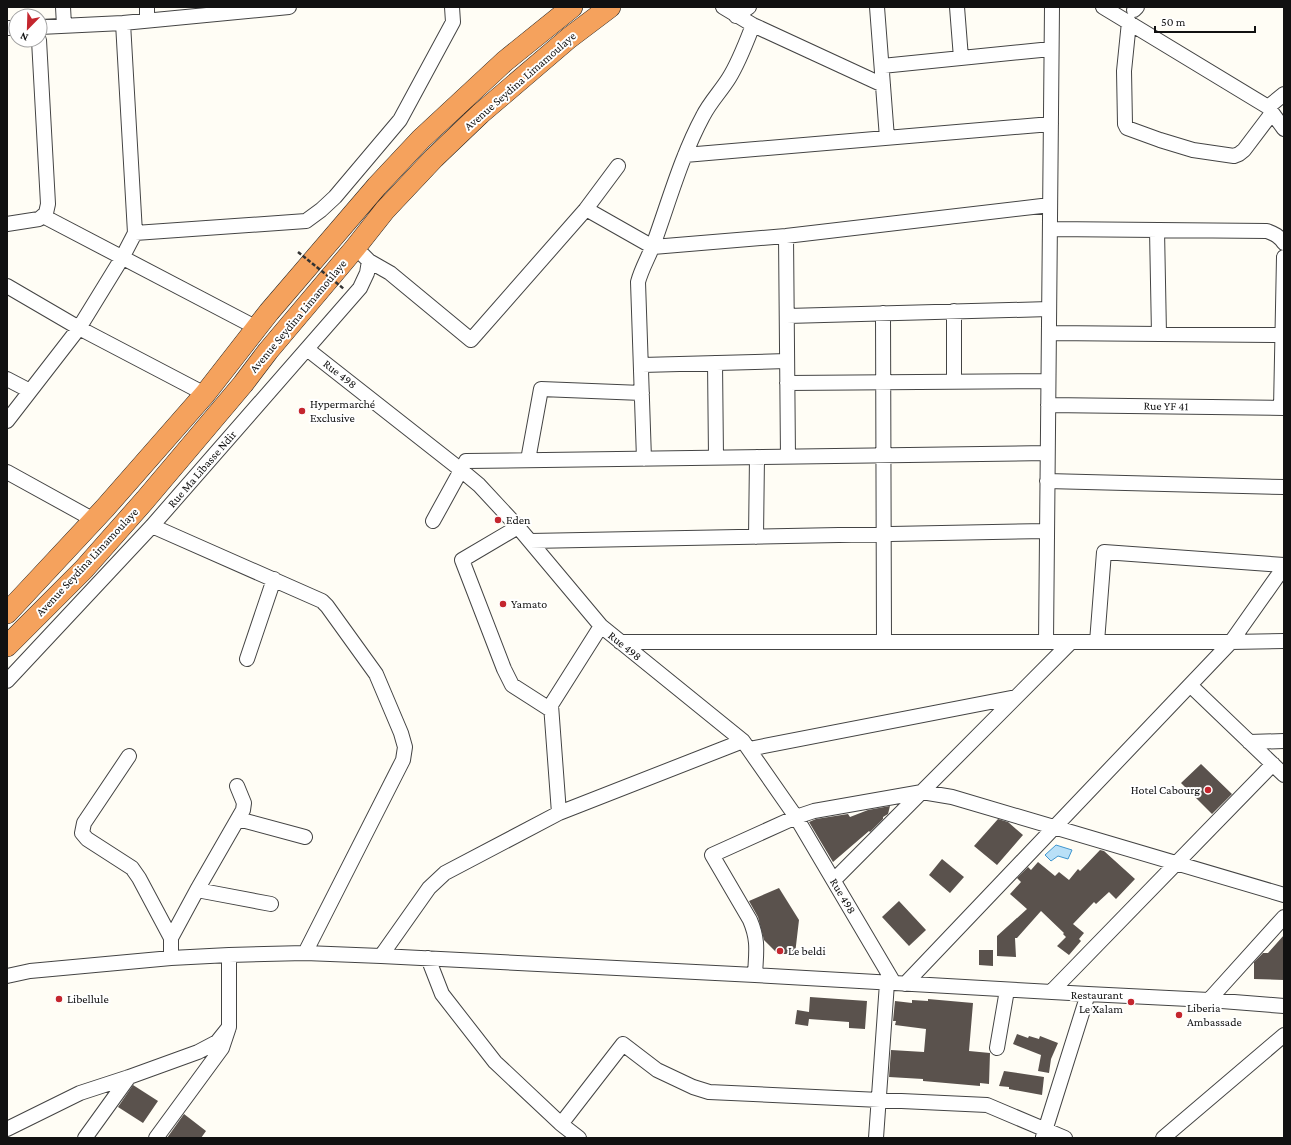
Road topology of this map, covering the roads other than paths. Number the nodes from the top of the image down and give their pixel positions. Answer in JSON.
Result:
{"nodes":[{"id":1,"x":63,"y":7,"type":"edge"},
{"id":2,"x":452,"y":7,"type":"edge"},
{"id":3,"x":572,"y":7,"type":"edge"},
{"id":4,"x":610,"y":7,"type":"edge"},
{"id":5,"x":723,"y":7,"type":"edge"},
{"id":6,"x":749,"y":7,"type":"edge"},
{"id":7,"x":877,"y":7,"type":"edge"},
{"id":8,"x":957,"y":7,"type":"edge"},
{"id":9,"x":1052,"y":7,"type":"edge"},
{"id":10,"x":1103,"y":7,"type":"edge"},
{"id":11,"x":280,"y":8,"type":"edge"},
{"id":12,"x":1133,"y":13,"type":"edge"},
{"id":13,"x":147,"y":14,"type":"edge"},
{"id":14,"x":736,"y":16,"type":"junction"},
{"id":15,"x":123,"y":23,"type":"junction"},
{"id":16,"x":64,"y":25,"type":"junction"},
{"id":17,"x":753,"y":25,"type":"junction"},
{"id":18,"x":48,"y":26,"type":"edge"},
{"id":19,"x":39,"y":48,"type":"edge"},
{"id":20,"x":1051,"y":49,"type":"junction"},
{"id":21,"x":960,"y":58,"type":"junction"},
{"id":22,"x":882,"y":66,"type":"junction"},
{"id":23,"x":883,"y":85,"type":"junction"},
{"id":24,"x":1284,"y":94,"type":"edge"},
{"id":25,"x":1270,"y":110,"type":"junction"},
{"id":26,"x":1051,"y":124,"type":"junction"},
{"id":27,"x":1284,"y":129,"type":"edge"},
{"id":28,"x":887,"y":138,"type":"junction"},
{"id":29,"x":684,"y":155,"type":"junction"},
{"id":30,"x":618,"y":166,"type":"dead end"},
{"id":31,"x":1050,"y":205,"type":"junction"},
{"id":32,"x":586,"y":209,"type":"junction"},
{"id":33,"x":43,"y":216,"type":"junction"},
{"id":34,"x":7,"y":224,"type":"edge"},
{"id":35,"x":1050,"y":229,"type":"junction"},
{"id":36,"x":1157,"y":230,"type":"junction"},
{"id":37,"x":135,"y":233,"type":"junction"},
{"id":38,"x":786,"y":236,"type":"junction"},
{"id":39,"x":1284,"y":243,"type":"edge"},
{"id":40,"x":652,"y":247,"type":"junction"},
{"id":41,"x":362,"y":255,"type":"junction"},
{"id":42,"x":1284,"y":257,"type":"edge"},
{"id":43,"x":122,"y":258,"type":"junction"},
{"id":44,"x":7,"y":286,"type":"edge"},
{"id":45,"x":1049,"y":309,"type":"junction"},
{"id":46,"x":954,"y":311,"type":"junction"},
{"id":47,"x":883,"y":313,"type":"junction"},
{"id":48,"x":787,"y":316,"type":"junction"},
{"id":49,"x":79,"y":328,"type":"junction"},
{"id":50,"x":257,"y":328,"type":"junction"},
{"id":51,"x":1049,"y":333,"type":"junction"},
{"id":52,"x":1160,"y":334,"type":"junction"},
{"id":53,"x":1283,"y":335,"type":"edge"},
{"id":54,"x":307,"y":348,"type":"junction"},
{"id":55,"x":787,"y":360,"type":"junction"},
{"id":56,"x":715,"y":363,"type":"junction"},
{"id":57,"x":642,"y":365,"type":"junction"},
{"id":58,"x":7,"y":379,"type":"edge"},
{"id":59,"x":1048,"y":381,"type":"junction"},
{"id":60,"x":884,"y":382,"type":"junction"},
{"id":61,"x":954,"y":382,"type":"junction"},
{"id":62,"x":787,"y":383,"type":"junction"},
{"id":63,"x":30,"y":391,"type":"junction"},
{"id":64,"x":642,"y":393,"type":"junction"},
{"id":65,"x":204,"y":394,"type":"junction"},
{"id":66,"x":1048,"y":405,"type":"junction"},
{"id":67,"x":1283,"y":408,"type":"edge"},
{"id":68,"x":7,"y":421,"type":"edge"},
{"id":69,"x":1048,"y":453,"type":"junction"},
{"id":70,"x":884,"y":455,"type":"junction"},
{"id":71,"x":757,"y":457,"type":"junction"},
{"id":72,"x":788,"y":457,"type":"junction"},
{"id":73,"x":716,"y":458,"type":"junction"},
{"id":74,"x":644,"y":459,"type":"junction"},
{"id":75,"x":528,"y":460,"type":"junction"},
{"id":76,"x":461,"y":470,"type":"junction"},
{"id":77,"x":7,"y":472,"type":"edge"},
{"id":78,"x":1047,"y":481,"type":"junction"},
{"id":79,"x":1284,"y":487,"type":"edge"},
{"id":80,"x":94,"y":520,"type":"junction"},
{"id":81,"x":433,"y":521,"type":"dead end"},
{"id":82,"x":152,"y":526,"type":"junction"},
{"id":83,"x":518,"y":527,"type":"junction"},
{"id":84,"x":1047,"y":531,"type":"junction"},
{"id":85,"x":884,"y":534,"type":"junction"},
{"id":86,"x":756,"y":537,"type":"junction"},
{"id":87,"x":530,"y":541,"type":"junction"},
{"id":88,"x":1284,"y":566,"type":"edge"},
{"id":89,"x":274,"y":579,"type":"junction"},
{"id":90,"x":7,"y":612,"type":"edge"},
{"id":91,"x":601,"y":626,"type":"junction"},
{"id":92,"x":1284,"y":641,"type":"edge"},
{"id":93,"x":620,"y":642,"type":"junction"},
{"id":94,"x":884,"y":642,"type":"junction"},
{"id":95,"x":1046,"y":642,"type":"junction"},
{"id":96,"x":1071,"y":642,"type":"junction"},
{"id":97,"x":1097,"y":642,"type":"junction"},
{"id":98,"x":1231,"y":642,"type":"junction"},
{"id":99,"x":7,"y":646,"type":"edge"},
{"id":100,"x":247,"y":659,"type":"dead end"},
{"id":101,"x":7,"y":681,"type":"edge"},
{"id":102,"x":1190,"y":685,"type":"junction"},
{"id":103,"x":1016,"y":697,"type":"junction"},
{"id":104,"x":552,"y":710,"type":"junction"},
{"id":105,"x":1284,"y":741,"type":"edge"},
{"id":106,"x":1249,"y":742,"type":"junction"},
{"id":107,"x":746,"y":745,"type":"junction"},
{"id":108,"x":129,"y":756,"type":"dead end"},
{"id":109,"x":1273,"y":764,"type":"junction"},
{"id":110,"x":1284,"y":775,"type":"edge"},
{"id":111,"x":237,"y":786,"type":"dead end"},
{"id":112,"x":922,"y":792,"type":"junction"},
{"id":113,"x":559,"y":813,"type":"junction"},
{"id":114,"x":796,"y":817,"type":"junction"},
{"id":115,"x":238,"y":819,"type":"junction"},
{"id":116,"x":1054,"y":828,"type":"junction"},
{"id":117,"x":305,"y":837,"type":"dead end"},
{"id":118,"x":1176,"y":864,"type":"junction"},
{"id":119,"x":834,"y":880,"type":"junction"},
{"id":120,"x":197,"y":890,"type":"junction"},
{"id":121,"x":1284,"y":895,"type":"edge"},
{"id":122,"x":270,"y":904,"type":"dead end"},
{"id":123,"x":1284,"y":917,"type":"edge"},
{"id":124,"x":171,"y":938,"type":"junction"},
{"id":125,"x":305,"y":953,"type":"junction"},
{"id":126,"x":229,"y":955,"type":"junction"},
{"id":127,"x":381,"y":956,"type":"junction"},
{"id":128,"x":171,"y":958,"type":"junction"},
{"id":129,"x":428,"y":958,"type":"junction"},
{"id":130,"x":755,"y":975,"type":"junction"},
{"id":131,"x":7,"y":976,"type":"edge"},
{"id":132,"x":896,"y":983,"type":"junction"},
{"id":133,"x":1007,"y":990,"type":"junction"},
{"id":134,"x":1051,"y":992,"type":"junction"},
{"id":135,"x":1088,"y":994,"type":"junction"},
{"id":136,"x":1209,"y":1000,"type":"junction"},
{"id":137,"x":1284,"y":1006,"type":"edge"},
{"id":138,"x":229,"y":1027,"type":"junction"},
{"id":139,"x":1284,"y":1035,"type":"edge"},
{"id":140,"x":997,"y":1048,"type":"dead end"},
{"id":141,"x":129,"y":1077,"type":"junction"},
{"id":142,"x":879,"y":1101,"type":"junction"},
{"id":143,"x":561,"y":1124,"type":"junction"},
{"id":144,"x":7,"y":1129,"type":"edge"},
{"id":145,"x":1044,"y":1134,"type":"edge"},
{"id":146,"x":86,"y":1138,"type":"edge"},
{"id":147,"x":156,"y":1138,"type":"edge"},
{"id":148,"x":579,"y":1138,"type":"edge"},
{"id":149,"x":876,"y":1138,"type":"edge"},
{"id":150,"x":1065,"y":1138,"type":"edge"},
{"id":151,"x":1163,"y":1138,"type":"edge"}],
"edges":[{"from":1,"to":16,"type":"street"},
{"from":2,"to":37,"type":"street"},
{"from":3,"to":50,"type":"highway","name":"Avenue Seydina Limamoulaye"},
{"from":4,"to":41,"type":"highway","name":"Avenue Seydina Limamoulaye"},
{"from":5,"to":14,"type":"street"},
{"from":6,"to":14,"type":"street"},
{"from":7,"to":22,"type":"street"},
{"from":8,"to":21,"type":"street"},
{"from":9,"to":20,"type":"street"},
{"from":10,"to":12,"type":"street"},
{"from":11,"to":13,"type":"street"},
{"from":12,"to":25,"type":"street"},
{"from":12,"to":25,"type":"street"},
{"from":13,"to":15,"type":"street"},
{"from":14,"to":17,"type":"street"},
{"from":15,"to":16,"type":"street"},
{"from":15,"to":37,"type":"street"},
{"from":16,"to":18,"type":"street"},
{"from":17,"to":23,"type":"street"},
{"from":17,"to":29,"type":"street"},
{"from":19,"to":33,"type":"street"},
{"from":20,"to":21,"type":"street"},
{"from":20,"to":26,"type":"street"},
{"from":21,"to":22,"type":"street"},
{"from":22,"to":23,"type":"street"},
{"from":23,"to":28,"type":"street"},
{"from":24,"to":25,"type":"street"},
{"from":25,"to":27,"type":"street"},
{"from":26,"to":28,"type":"street"},
{"from":26,"to":31,"type":"street"},
{"from":28,"to":29,"type":"street"},
{"from":29,"to":40,"type":"street"},
{"from":30,"to":32,"type":"street"},
{"from":31,"to":35,"type":"street"},
{"from":31,"to":38,"type":"street"},
{"from":32,"to":40,"type":"street"},
{"from":32,"to":41,"type":"street"},
{"from":33,"to":34,"type":"street"},
{"from":33,"to":43,"type":"street"},
{"from":35,"to":36,"type":"street"},
{"from":35,"to":45,"type":"street"},
{"from":36,"to":39,"type":"street"},
{"from":36,"to":52,"type":"street"},
{"from":37,"to":43,"type":"street"},
{"from":38,"to":40,"type":"street"},
{"from":38,"to":48,"type":"street"},
{"from":40,"to":57,"type":"street"},
{"from":41,"to":54,"type":"street","name":"Rue Ma Libasse Ndir"},
{"from":41,"to":99,"type":"highway","name":"Avenue Seydina Limamoulaye"},
{"from":42,"to":53,"type":"street"},
{"from":43,"to":49,"type":"street"},
{"from":43,"to":50,"type":"street"},
{"from":44,"to":49,"type":"street"},
{"from":45,"to":46,"type":"street"},
{"from":45,"to":51,"type":"street"},
{"from":46,"to":47,"type":"street"},
{"from":46,"to":61,"type":"street"},
{"from":47,"to":48,"type":"street"},
{"from":47,"to":60,"type":"street"},
{"from":48,"to":55,"type":"street"},
{"from":49,"to":63,"type":"street"},
{"from":49,"to":65,"type":"street"},
{"from":50,"to":65,"type":"highway","name":"Avenue Seydina Limamoulaye"},
{"from":51,"to":52,"type":"street"},
{"from":51,"to":59,"type":"street"},
{"from":52,"to":53,"type":"street"},
{"from":53,"to":67,"type":"street"},
{"from":54,"to":76,"type":"street","name":"Rue 498"},
{"from":54,"to":82,"type":"street","name":"Rue Ma Libasse Ndir"},
{"from":55,"to":56,"type":"street"},
{"from":55,"to":62,"type":"street"},
{"from":56,"to":57,"type":"street"},
{"from":56,"to":73,"type":"street"},
{"from":57,"to":64,"type":"street"},
{"from":58,"to":63,"type":"street"},
{"from":59,"to":61,"type":"street"},
{"from":59,"to":66,"type":"street"},
{"from":60,"to":61,"type":"street"},
{"from":60,"to":62,"type":"street"},
{"from":60,"to":70,"type":"street"},
{"from":62,"to":72,"type":"street"},
{"from":63,"to":68,"type":"street"},
{"from":64,"to":74,"type":"street"},
{"from":64,"to":75,"type":"street"},
{"from":65,"to":80,"type":"highway","name":"Avenue Seydina Limamoulaye"},
{"from":66,"to":67,"type":"street","name":"Rue YF 41"},
{"from":66,"to":69,"type":"street"},
{"from":69,"to":70,"type":"street"},
{"from":69,"to":78,"type":"street"},
{"from":70,"to":72,"type":"street"},
{"from":70,"to":85,"type":"street"},
{"from":71,"to":72,"type":"street"},
{"from":71,"to":73,"type":"street"},
{"from":71,"to":86,"type":"street"},
{"from":73,"to":74,"type":"street"},
{"from":74,"to":75,"type":"street"},
{"from":75,"to":76,"type":"street"},
{"from":76,"to":81,"type":"street"},
{"from":76,"to":83,"type":"street","name":"Rue 498"},
{"from":77,"to":80,"type":"street"},
{"from":78,"to":79,"type":"street"},
{"from":78,"to":84,"type":"street"},
{"from":80,"to":90,"type":"highway","name":"Avenue Seydina Limamoulaye"},
{"from":82,"to":89,"type":"street"},
{"from":82,"to":101,"type":"street","name":"Rue Ma Libasse Ndir"},
{"from":83,"to":87,"type":"street","name":"Rue 498"},
{"from":83,"to":104,"type":"street"},
{"from":84,"to":85,"type":"street"},
{"from":84,"to":95,"type":"street"},
{"from":85,"to":86,"type":"street"},
{"from":85,"to":94,"type":"street"},
{"from":86,"to":87,"type":"street"},
{"from":87,"to":91,"type":"street","name":"Rue 498"},
{"from":88,"to":97,"type":"street"},
{"from":88,"to":98,"type":"street"},
{"from":89,"to":100,"type":"street"},
{"from":89,"to":125,"type":"street"},
{"from":91,"to":93,"type":"street","name":"Rue 498"},
{"from":91,"to":104,"type":"street"},
{"from":92,"to":98,"type":"street"},
{"from":93,"to":94,"type":"street"},
{"from":93,"to":107,"type":"street","name":"Rue 498"},
{"from":94,"to":95,"type":"street"},
{"from":95,"to":96,"type":"street"},
{"from":96,"to":97,"type":"street"},
{"from":96,"to":103,"type":"street"},
{"from":97,"to":98,"type":"street"},
{"from":98,"to":102,"type":"street"},
{"from":102,"to":106,"type":"street"},
{"from":102,"to":116,"type":"street"},
{"from":103,"to":107,"type":"street"},
{"from":103,"to":112,"type":"street"},
{"from":104,"to":113,"type":"street"},
{"from":105,"to":106,"type":"street"},
{"from":106,"to":109,"type":"street"},
{"from":107,"to":113,"type":"street"},
{"from":107,"to":114,"type":"street","name":"Rue 498"},
{"from":108,"to":124,"type":"street"},
{"from":109,"to":110,"type":"street"},
{"from":109,"to":118,"type":"street"},
{"from":111,"to":115,"type":"street"},
{"from":112,"to":114,"type":"street"},
{"from":112,"to":116,"type":"street"},
{"from":112,"to":119,"type":"street"},
{"from":113,"to":127,"type":"street"},
{"from":114,"to":119,"type":"street","name":"Rue 498"},
{"from":114,"to":130,"type":"street"},
{"from":115,"to":117,"type":"street"},
{"from":115,"to":120,"type":"street"},
{"from":116,"to":118,"type":"street"},
{"from":116,"to":132,"type":"street"},
{"from":118,"to":121,"type":"street"},
{"from":118,"to":134,"type":"street"},
{"from":119,"to":132,"type":"street","name":"Rue 498"},
{"from":120,"to":122,"type":"street"},
{"from":120,"to":124,"type":"street"},
{"from":123,"to":136,"type":"street"},
{"from":124,"to":128,"type":"street"},
{"from":125,"to":126,"type":"street"},
{"from":125,"to":127,"type":"street"},
{"from":126,"to":128,"type":"street"},
{"from":126,"to":138,"type":"street"},
{"from":127,"to":129,"type":"street"},
{"from":128,"to":131,"type":"street"},
{"from":129,"to":130,"type":"street"},
{"from":129,"to":143,"type":"street"},
{"from":130,"to":132,"type":"street"},
{"from":132,"to":133,"type":"street"},
{"from":132,"to":142,"type":"street"},
{"from":133,"to":134,"type":"street"},
{"from":133,"to":140,"type":"street"},
{"from":134,"to":135,"type":"street"},
{"from":135,"to":136,"type":"street"},
{"from":135,"to":145,"type":"street"},
{"from":136,"to":137,"type":"street"},
{"from":138,"to":141,"type":"street"},
{"from":138,"to":147,"type":"street"},
{"from":139,"to":151,"type":"street"},
{"from":141,"to":144,"type":"street"},
{"from":141,"to":146,"type":"street"},
{"from":142,"to":143,"type":"street"},
{"from":142,"to":145,"type":"street"},
{"from":142,"to":149,"type":"street"},
{"from":143,"to":148,"type":"street"},
{"from":145,"to":150,"type":"street"}]}
